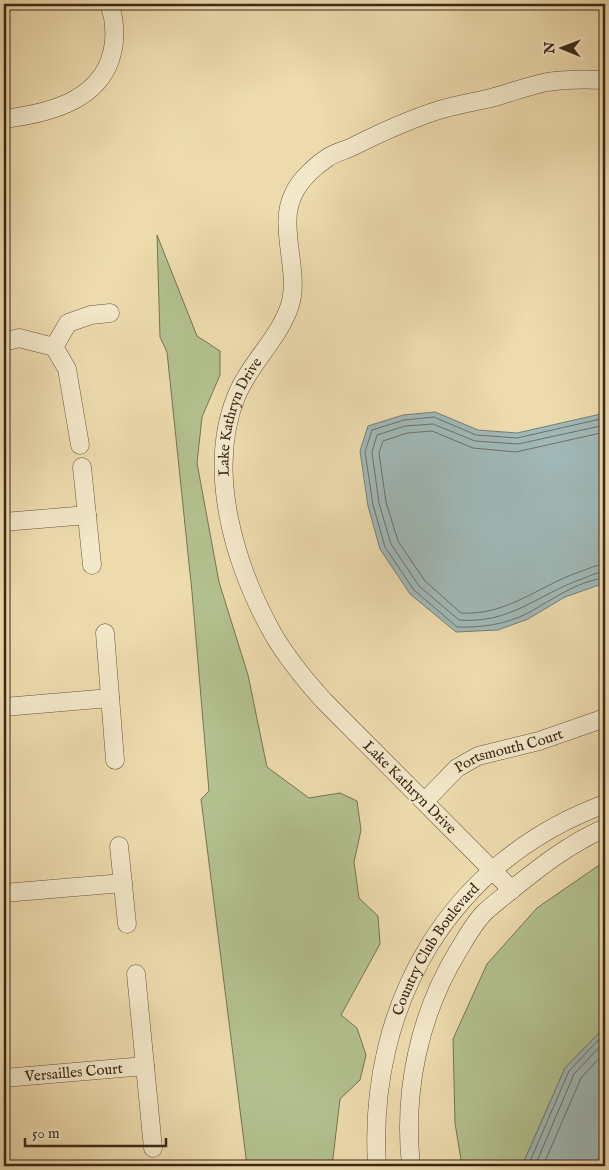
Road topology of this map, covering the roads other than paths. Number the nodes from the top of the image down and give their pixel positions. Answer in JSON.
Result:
{"nodes":[{"id":1,"x":109,"y":4,"type":"edge"},
{"id":2,"x":605,"y":80,"type":"edge"},
{"id":3,"x":4,"y":118,"type":"edge"},
{"id":4,"x":110,"y":313,"type":"dead end"},
{"id":5,"x":4,"y":342,"type":"edge"},
{"id":6,"x":54,"y":346,"type":"junction"},
{"id":7,"x":80,"y":444,"type":"dead end"},
{"id":8,"x":82,"y":467,"type":"dead end"},
{"id":9,"x":87,"y":515,"type":"junction"},
{"id":10,"x":4,"y":522,"type":"edge"},
{"id":11,"x":92,"y":565,"type":"dead end"},
{"id":12,"x":105,"y":633,"type":"dead end"},
{"id":13,"x":110,"y":698,"type":"junction"},
{"id":14,"x":4,"y":707,"type":"edge"},
{"id":15,"x":605,"y":718,"type":"edge"},
{"id":16,"x":115,"y":760,"type":"dead end"},
{"id":17,"x":425,"y":801,"type":"junction"},
{"id":18,"x":605,"y":804,"type":"edge"},
{"id":19,"x":605,"y":828,"type":"edge"},
{"id":20,"x":119,"y":846,"type":"dead end"},
{"id":21,"x":491,"y":870,"type":"junction"},
{"id":22,"x":123,"y":883,"type":"junction"},
{"id":23,"x":512,"y":890,"type":"junction"},
{"id":24,"x":4,"y":893,"type":"edge"},
{"id":25,"x":127,"y":924,"type":"dead end"},
{"id":26,"x":136,"y":974,"type":"dead end"},
{"id":27,"x":145,"y":1066,"type":"junction"},
{"id":28,"x":4,"y":1078,"type":"edge"},
{"id":29,"x":153,"y":1148,"type":"dead end"},
{"id":30,"x":377,"y":1166,"type":"edge"},
{"id":31,"x":411,"y":1166,"type":"edge"}],
"edges":[{"from":1,"to":3,"type":"street"},
{"from":2,"to":17,"type":"street","name":"Lake Kathryn Drive"},
{"from":4,"to":6,"type":"street"},
{"from":5,"to":6,"type":"street"},
{"from":6,"to":7,"type":"street"},
{"from":8,"to":9,"type":"street"},
{"from":9,"to":10,"type":"street"},
{"from":9,"to":11,"type":"street"},
{"from":12,"to":13,"type":"street"},
{"from":13,"to":14,"type":"street"},
{"from":13,"to":16,"type":"street"},
{"from":15,"to":17,"type":"street","name":"Portsmouth Court"},
{"from":17,"to":21,"type":"street","name":"Lake Kathryn Drive"},
{"from":18,"to":21,"type":"street","name":"Country Club Boulevard"},
{"from":19,"to":23,"type":"street","name":"Country Club Boulevard"},
{"from":20,"to":22,"type":"street"},
{"from":21,"to":23,"type":"street","name":"Lake Kathryn Drive"},
{"from":21,"to":30,"type":"street","name":"Country Club Boulevard"},
{"from":22,"to":24,"type":"street"},
{"from":22,"to":25,"type":"street"},
{"from":23,"to":31,"type":"street","name":"Country Club Boulevard"},
{"from":26,"to":27,"type":"street","name":"Versailles Court"},
{"from":27,"to":28,"type":"street","name":"Versailles Court"},
{"from":27,"to":29,"type":"street","name":"Versailles Court"}]}
